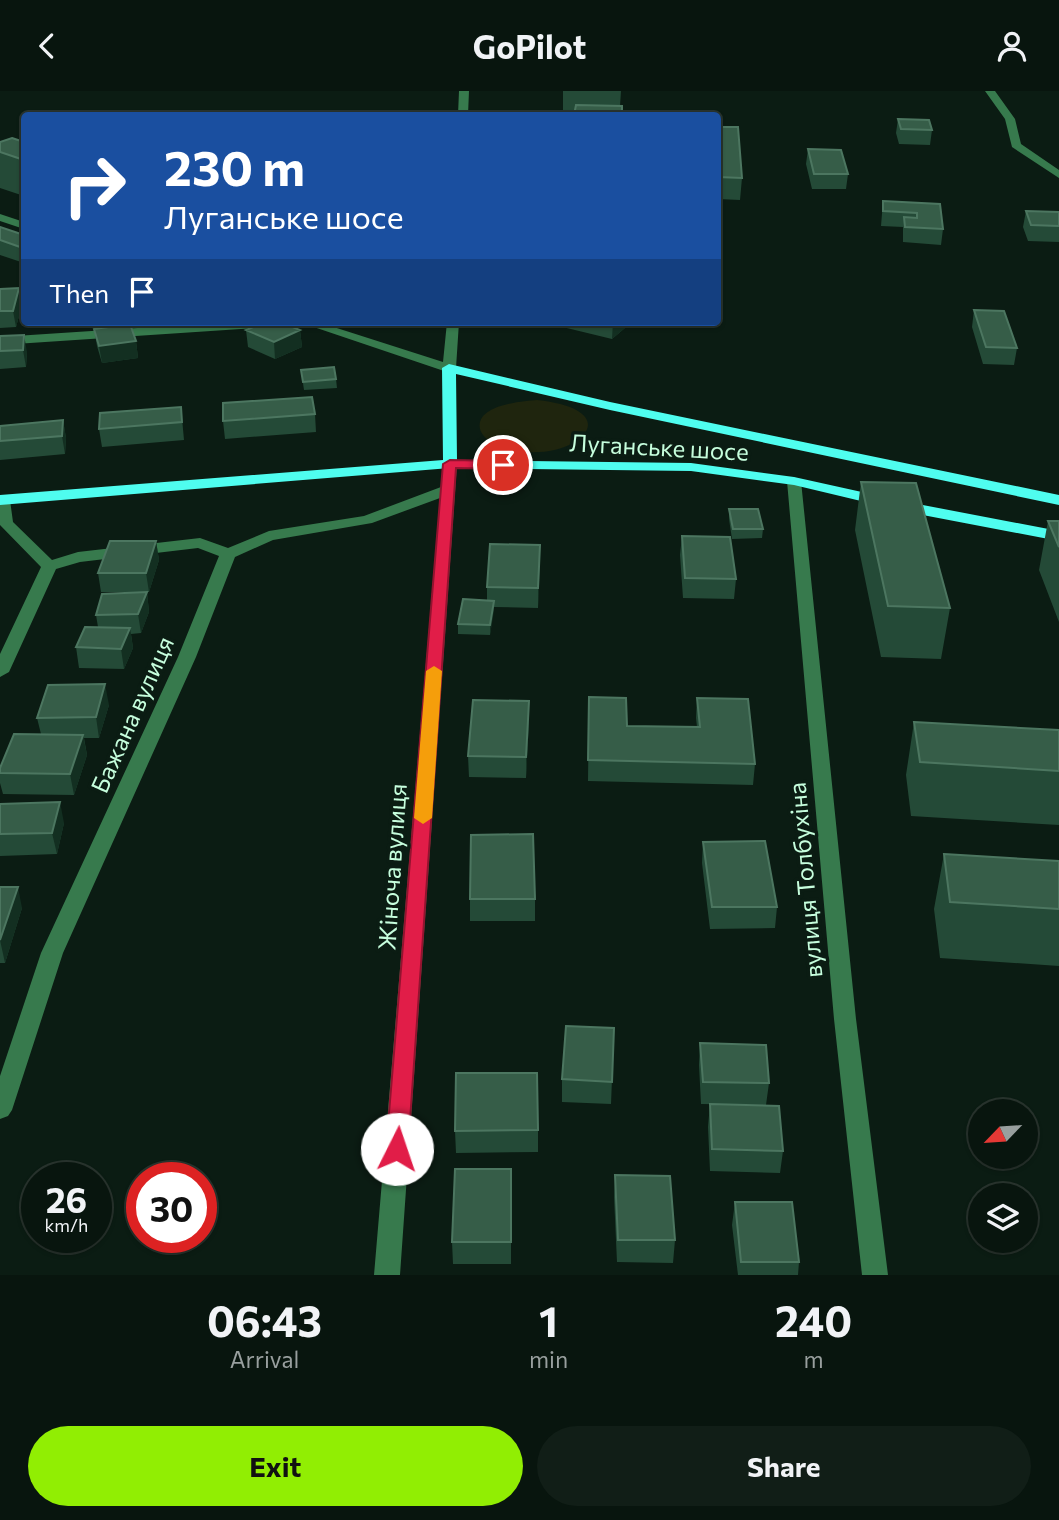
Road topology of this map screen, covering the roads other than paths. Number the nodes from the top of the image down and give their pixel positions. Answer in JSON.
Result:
{"nodes":[{"id":1,"x":464,"y":91,"type":"edge"},
{"id":2,"x":990,"y":91,"type":"edge"},
{"id":3,"x":463,"y":112,"type":"edge"},
{"id":4,"x":1059,"y":175,"type":"edge"},
{"id":5,"x":0,"y":217,"type":"edge"},
{"id":6,"x":21,"y":225,"type":"edge"},
{"id":7,"x":226,"y":326,"type":"edge"},
{"id":8,"x":318,"y":326,"type":"edge"},
{"id":9,"x":453,"y":326,"type":"edge"},
{"id":10,"x":0,"y":341,"type":"edge"},
{"id":11,"x":449,"y":368,"type":"junction"},
{"id":12,"x":450,"y":464,"type":"junction"},
{"id":13,"x":794,"y":481,"type":"junction"},
{"id":14,"x":447,"y":489,"type":"junction"},
{"id":15,"x":1,"y":500,"type":"edge"},
{"id":16,"x":1059,"y":500,"type":"edge"},
{"id":17,"x":1059,"y":536,"type":"edge"},
{"id":18,"x":228,"y":555,"type":"junction"},
{"id":19,"x":49,"y":566,"type":"junction"},
{"id":20,"x":0,"y":672,"type":"edge"},
{"id":21,"x":0,"y":1110,"type":"edge"},
{"id":22,"x":387,"y":1275,"type":"edge"},
{"id":23,"x":875,"y":1275,"type":"edge"}],
"edges":[{"from":1,"to":3,"type":"street"},
{"from":2,"to":4,"type":"street"},
{"from":5,"to":6,"type":"street"},
{"from":7,"to":10,"type":"street"},
{"from":8,"to":11,"type":"street"},
{"from":9,"to":11,"type":"street"},
{"from":11,"to":12,"type":"main road"},
{"from":11,"to":16,"type":"main road","name":"Луганське шосе"},
{"from":12,"to":13,"type":"main road","name":"Луганське шосе"},
{"from":12,"to":14,"type":"street","name":"Жіноча вулиця"},
{"from":12,"to":15,"type":"main road","name":"Луганське шосе"},
{"from":13,"to":17,"type":"main road","name":"Луганське шосе"},
{"from":13,"to":23,"type":"street","name":"вулиця Толбухіна"},
{"from":14,"to":18,"type":"street"},
{"from":14,"to":22,"type":"street","name":"Жіноча вулиця"},
{"from":15,"to":19,"type":"street"},
{"from":18,"to":19,"type":"street"},
{"from":18,"to":21,"type":"street","name":"Бажана вулиця"},
{"from":19,"to":20,"type":"street"}]}
